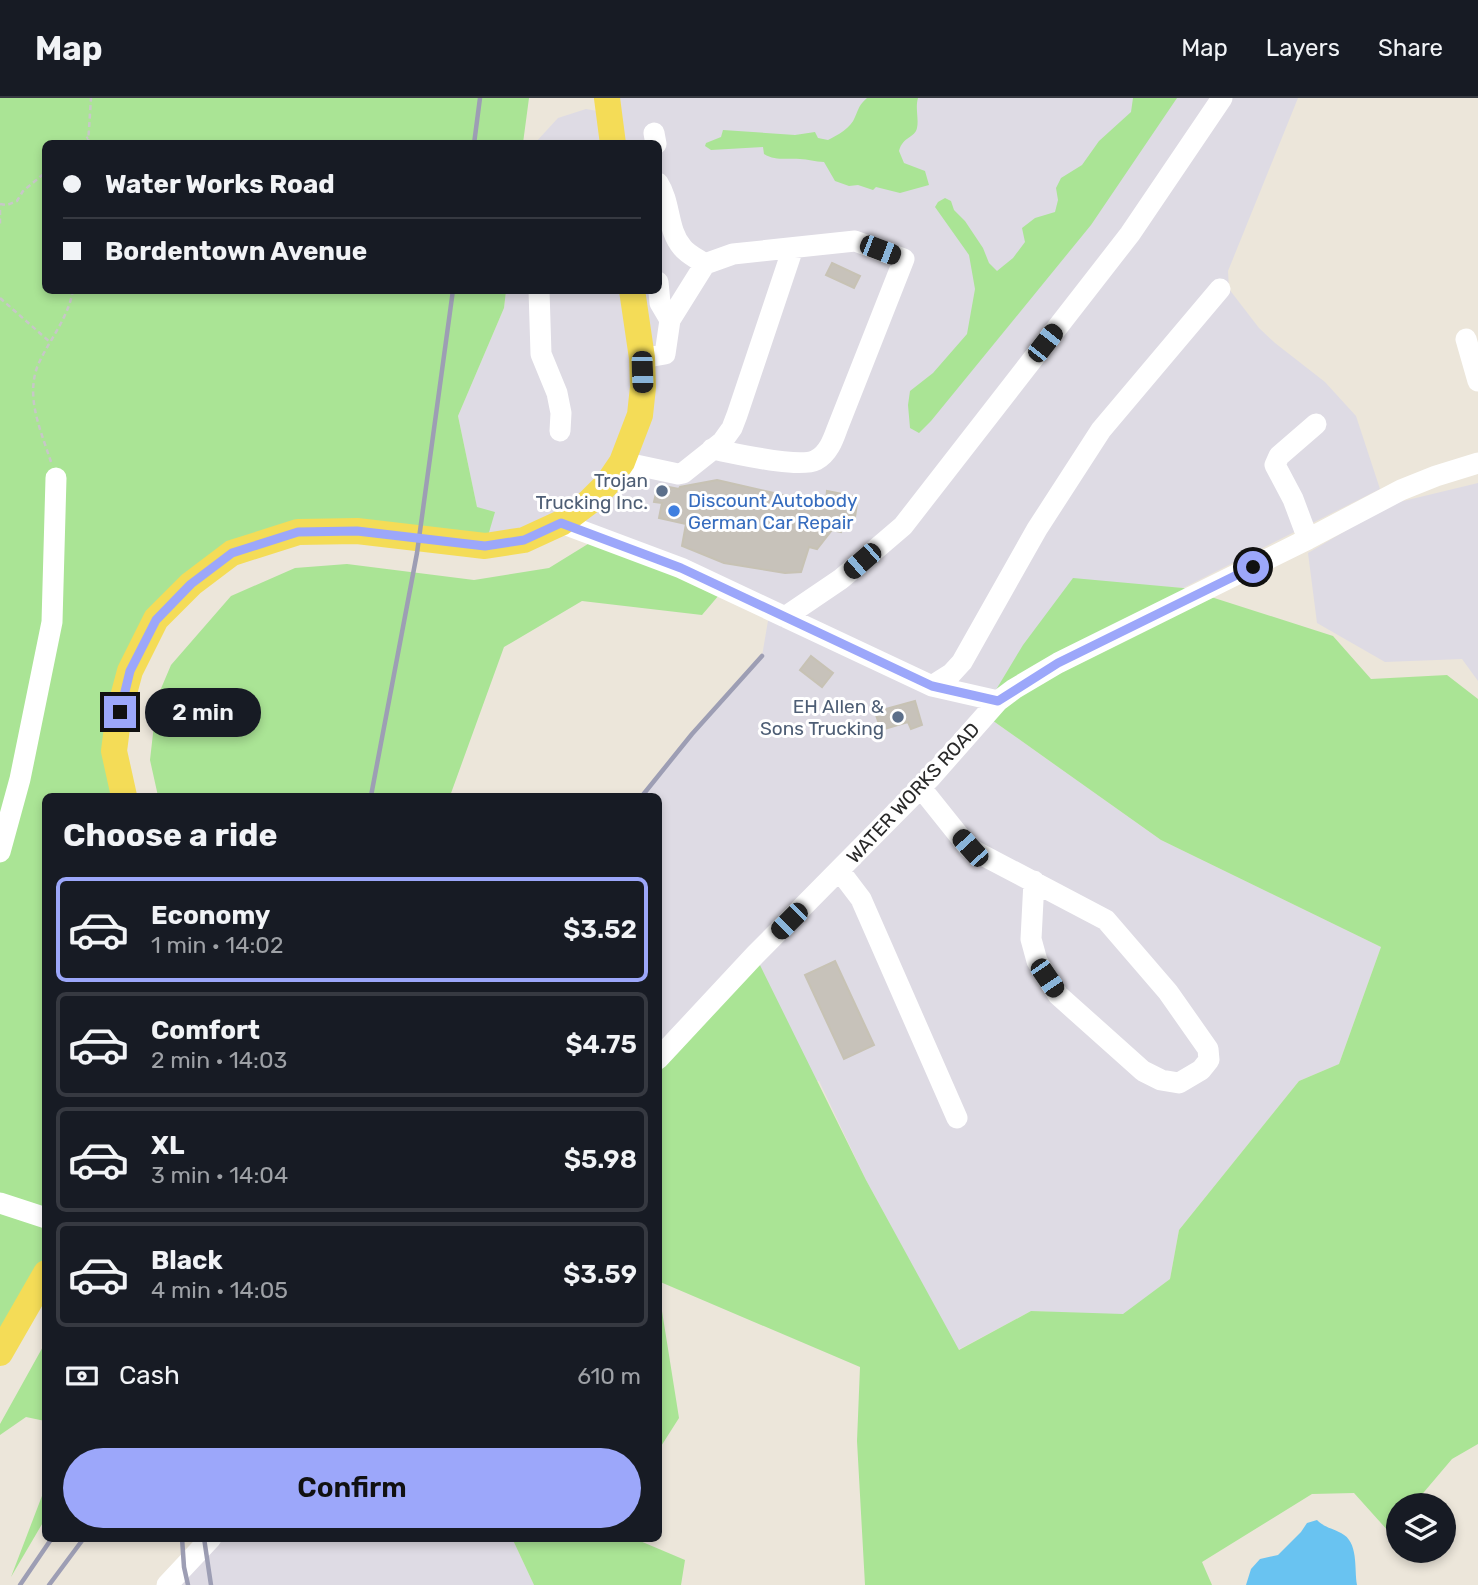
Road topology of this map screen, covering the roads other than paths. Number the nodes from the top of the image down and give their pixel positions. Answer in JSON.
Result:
{"nodes":[{"id":1,"x":607,"y":98,"type":"edge"},
{"id":2,"x":1222,"y":98,"type":"edge"},
{"id":3,"x":612,"y":140,"type":"edge"},
{"id":4,"x":662,"y":189,"type":"edge"},
{"id":5,"x":793,"y":248,"type":"junction"},
{"id":6,"x":705,"y":264,"type":"junction"},
{"id":7,"x":1220,"y":289,"type":"dead end"},
{"id":8,"x":540,"y":294,"type":"edge"},
{"id":9,"x":633,"y":294,"type":"edge"},
{"id":10,"x":659,"y":294,"type":"edge"},
{"id":11,"x":670,"y":320,"type":"junction"},
{"id":12,"x":1466,"y":339,"type":"dead end"},
{"id":13,"x":642,"y":358,"type":"junction"},
{"id":14,"x":1478,"y":381,"type":"edge"},
{"id":15,"x":1316,"y":424,"type":"dead end"},
{"id":16,"x":560,"y":431,"type":"dead end"},
{"id":17,"x":712,"y":449,"type":"junction"},
{"id":18,"x":622,"y":462,"type":"junction"},
{"id":19,"x":1478,"y":463,"type":"edge"},
{"id":20,"x":56,"y":478,"type":"road end"},
{"id":21,"x":561,"y":523,"type":"junction"},
{"id":22,"x":1308,"y":539,"type":"junction"},
{"id":23,"x":785,"y":617,"type":"junction"},
{"id":24,"x":932,"y":686,"type":"junction"},
{"id":25,"x":998,"y":701,"type":"junction"},
{"id":26,"x":921,"y":788,"type":"junction"},
{"id":27,"x":123,"y":793,"type":"edge"},
{"id":28,"x":0,"y":852,"type":"edge"},
{"id":29,"x":839,"y":870,"type":"junction"},
{"id":30,"x":1034,"y":881,"type":"junction"},
{"id":31,"x":662,"y":1055,"type":"edge"},
{"id":32,"x":957,"y":1118,"type":"dead end"},
{"id":33,"x":0,"y":1203,"type":"edge"},
{"id":34,"x":42,"y":1217,"type":"edge"},
{"id":35,"x":42,"y":1280,"type":"edge"},
{"id":36,"x":0,"y":1353,"type":"edge"},
{"id":37,"x":207,"y":1542,"type":"edge"},
{"id":38,"x":167,"y":1585,"type":"edge"}],
"edges":[{"from":1,"to":3,"type":"main road"},
{"from":2,"to":23,"type":"street"},
{"from":4,"to":6,"type":"street"},
{"from":5,"to":6,"type":"street"},
{"from":5,"to":17,"type":"street"},
{"from":5,"to":17,"type":"street"},
{"from":6,"to":11,"type":"street"},
{"from":7,"to":24,"type":"street"},
{"from":8,"to":16,"type":"street"},
{"from":9,"to":13,"type":"main road"},
{"from":10,"to":11,"type":"street"},
{"from":11,"to":13,"type":"street"},
{"from":12,"to":14,"type":"street"},
{"from":13,"to":18,"type":"main road"},
{"from":15,"to":22,"type":"street"},
{"from":17,"to":18,"type":"street"},
{"from":18,"to":21,"type":"main road"},
{"from":19,"to":22,"type":"street","name":"WATER WORKS ROAD"},
{"from":20,"to":28,"type":"street"},
{"from":21,"to":23,"type":"street"},
{"from":21,"to":27,"type":"main road"},
{"from":22,"to":25,"type":"street","name":"WATER WORKS ROAD"},
{"from":23,"to":24,"type":"street"},
{"from":24,"to":25,"type":"street"},
{"from":25,"to":26,"type":"street","name":"WATER WORKS ROAD"},
{"from":26,"to":29,"type":"street","name":"WATER WORKS ROAD"},
{"from":26,"to":30,"type":"street"},
{"from":29,"to":31,"type":"street","name":"WATER WORKS ROAD"},
{"from":29,"to":32,"type":"street"},
{"from":30,"to":30,"type":"street"},
{"from":33,"to":34,"type":"street"},
{"from":35,"to":36,"type":"main road"},
{"from":37,"to":38,"type":"street"}]}
